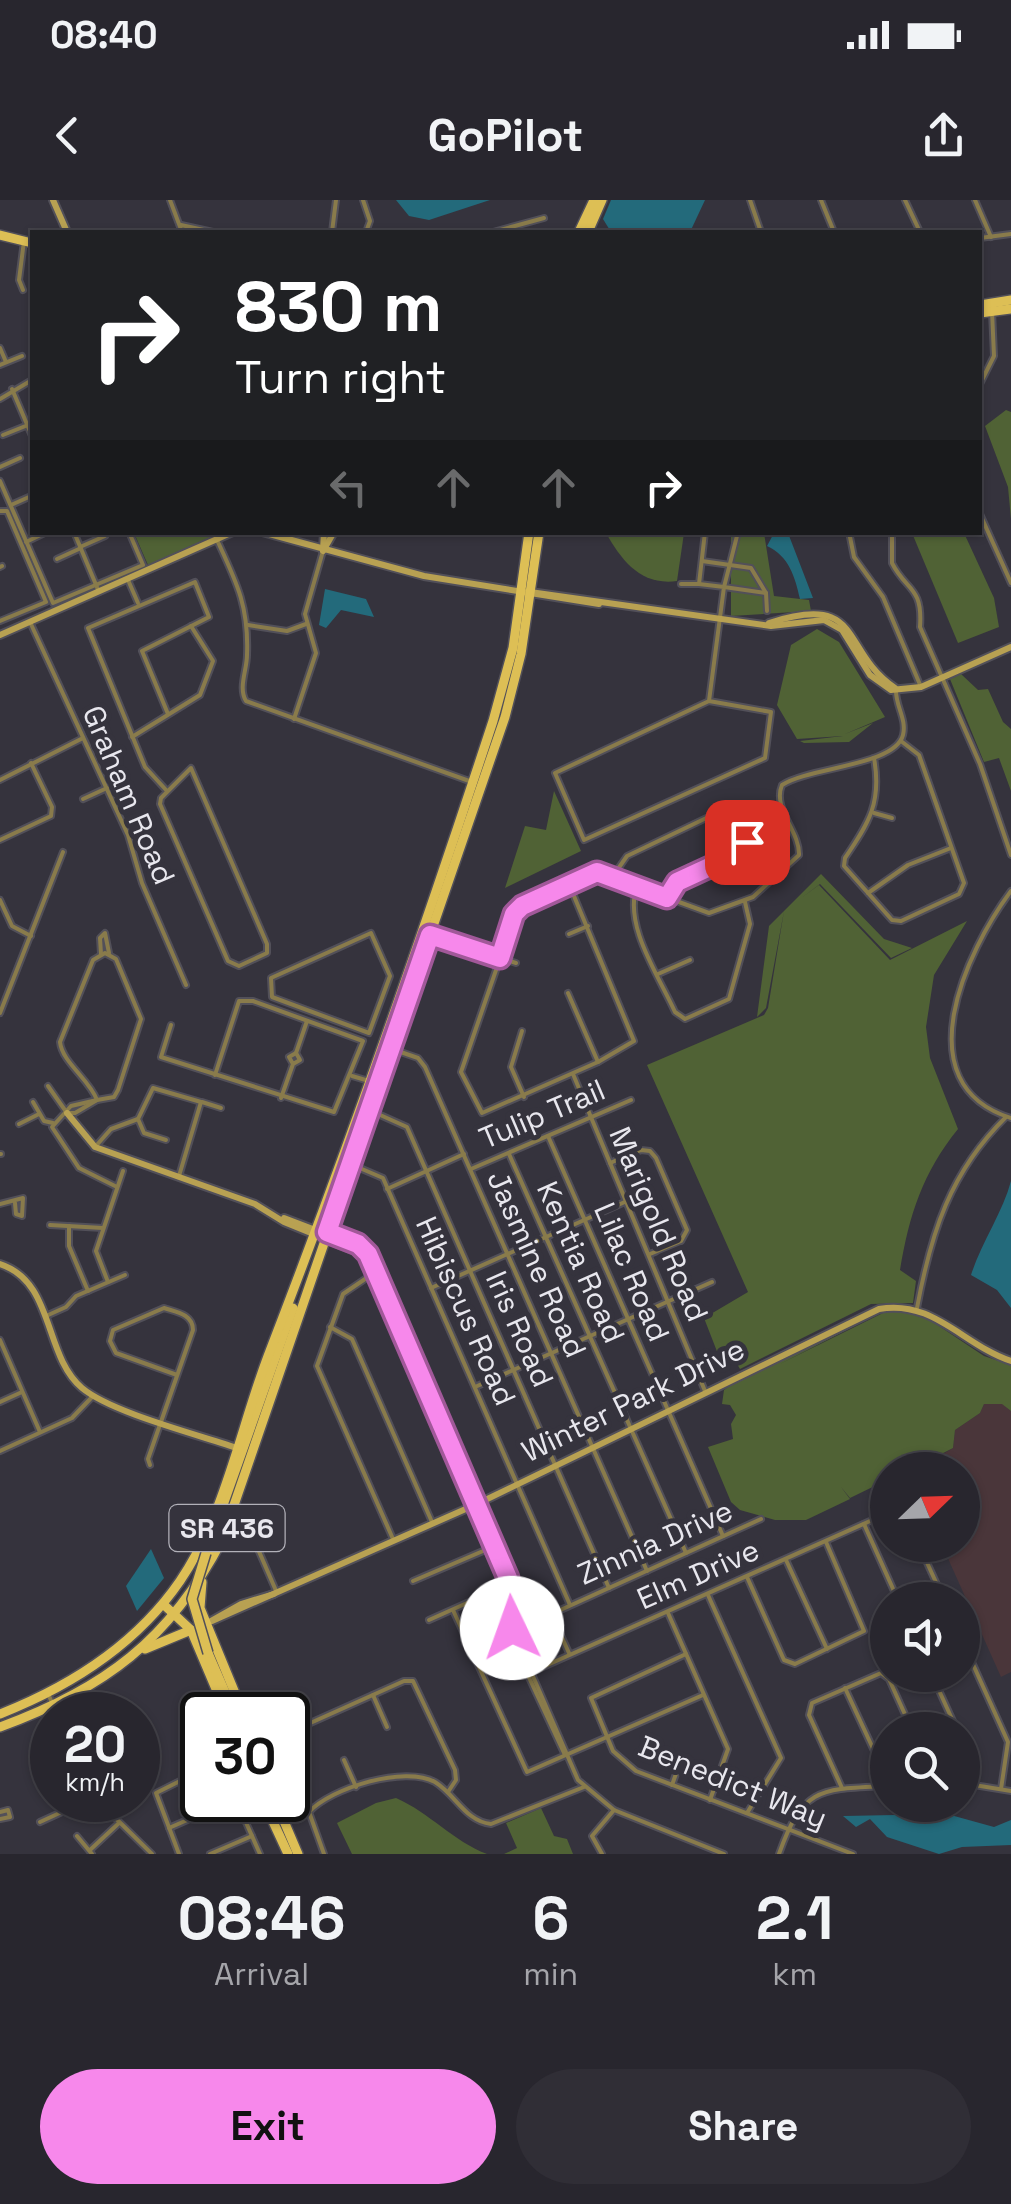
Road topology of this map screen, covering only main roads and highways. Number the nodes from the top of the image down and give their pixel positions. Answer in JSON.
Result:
{"nodes":[{"id":1,"x":598,"y":201,"type":"edge"},
{"id":2,"x":580,"y":230,"type":"edge"},
{"id":3,"x":589,"y":230,"type":"edge"},
{"id":4,"x":0,"y":235,"type":"edge"},
{"id":5,"x":28,"y":242,"type":"edge"},
{"id":6,"x":1009,"y":303,"type":"edge"},
{"id":7,"x":982,"y":304,"type":"edge"},
{"id":8,"x":986,"y":312,"type":"edge"},
{"id":9,"x":530,"y":535,"type":"edge"},
{"id":10,"x":538,"y":535,"type":"edge"},
{"id":11,"x":526,"y":591,"type":"junction"},
{"id":12,"x":508,"y":689,"type":"junction"},
{"id":13,"x":478,"y":784,"type":"junction"},
{"id":14,"x":425,"y":918,"type":"junction"},
{"id":15,"x":430,"y":935,"type":"junction"},
{"id":16,"x":419,"y":936,"type":"junction"},
{"id":17,"x":425,"y":950,"type":"junction"},
{"id":18,"x":364,"y":1109,"type":"junction"},
{"id":19,"x":321,"y":1233,"type":"junction"},
{"id":20,"x":245,"y":1451,"type":"junction"},
{"id":21,"x":209,"y":1566,"type":"junction"},
{"id":22,"x":164,"y":1602,"type":"junction"},
{"id":23,"x":177,"y":1612,"type":"junction"},
{"id":24,"x":209,"y":1623,"type":"junction"},
{"id":25,"x":191,"y":1630,"type":"junction"},
{"id":26,"x":116,"y":1650,"type":"junction"},
{"id":27,"x":142,"y":1650,"type":"junction"},
{"id":28,"x":112,"y":1674,"type":"junction"},
{"id":29,"x":85,"y":1692,"type":"edge"},
{"id":30,"x":220,"y":1692,"type":"edge"},
{"id":31,"x":222,"y":1692,"type":"edge"},
{"id":32,"x":235,"y":1692,"type":"edge"},
{"id":33,"x":0,"y":1714,"type":"edge"},
{"id":34,"x":30,"y":1718,"type":"edge"},
{"id":35,"x":0,"y":1727,"type":"edge"},
{"id":36,"x":274,"y":1822,"type":"edge"},
{"id":37,"x":284,"y":1822,"type":"edge"},
{"id":38,"x":288,"y":1854,"type":"edge"},
{"id":39,"x":298,"y":1854,"type":"edge"}],
"edges":[{"from":1,"to":2,"type":"main road"},
{"from":1,"to":3,"type":"main road"},
{"from":4,"to":5,"type":"main road"},
{"from":6,"to":7,"type":"main road"},
{"from":6,"to":8,"type":"main road"},
{"from":9,"to":11,"type":"main road","number":"SR 436"},
{"from":10,"to":11,"type":"main road","number":"SR 436"},
{"from":11,"to":12,"type":"main road","number":"SR 436"},
{"from":11,"to":12,"type":"main road","number":"SR 436"},
{"from":12,"to":13,"type":"main road","number":"SR 436"},
{"from":12,"to":13,"type":"main road","number":"SR 436"},
{"from":13,"to":14,"type":"main road","number":"SR 436"},
{"from":13,"to":15,"type":"main road","number":"SR 436"},
{"from":14,"to":15,"type":"main road"},
{"from":14,"to":16,"type":"main road","number":"SR 436"},
{"from":15,"to":17,"type":"main road","number":"SR 436"},
{"from":16,"to":17,"type":"main road"},
{"from":16,"to":18,"type":"main road","number":"SR 436"},
{"from":17,"to":18,"type":"main road","number":"SR 436"},
{"from":18,"to":19,"type":"main road","number":"SR 436"},
{"from":18,"to":19,"type":"main road","number":"SR 436"},
{"from":19,"to":20,"type":"main road","number":"SR 436"},
{"from":19,"to":20,"type":"main road","number":"SR 436"},
{"from":20,"to":21,"type":"main road","number":"SR 436"},
{"from":20,"to":22,"type":"main road","number":"SR 436"},
{"from":20,"to":31,"type":"main road","bridge":true},
{"from":21,"to":23,"type":"main road","number":"SR 436"},
{"from":21,"to":24,"type":"main road"},
{"from":22,"to":23,"type":"main road"},
{"from":22,"to":26,"type":"main road","number":"SR 436"},
{"from":23,"to":24,"type":"main road"},
{"from":23,"to":25,"type":"main road"},
{"from":23,"to":27,"type":"main road","number":"SR 436"},
{"from":24,"to":32,"type":"main road"},
{"from":25,"to":27,"type":"main road","name":"Winter Park Drive"},
{"from":25,"to":30,"type":"main road"},
{"from":26,"to":28,"type":"main road"},
{"from":26,"to":33,"type":"main road","number":"SR 436"},
{"from":27,"to":28,"type":"main road","number":"SR 436"},
{"from":28,"to":29,"type":"main road","number":"SR 436"},
{"from":34,"to":35,"type":"main road","number":"SR 436"},
{"from":36,"to":38,"type":"main road"},
{"from":37,"to":39,"type":"main road"}]}
